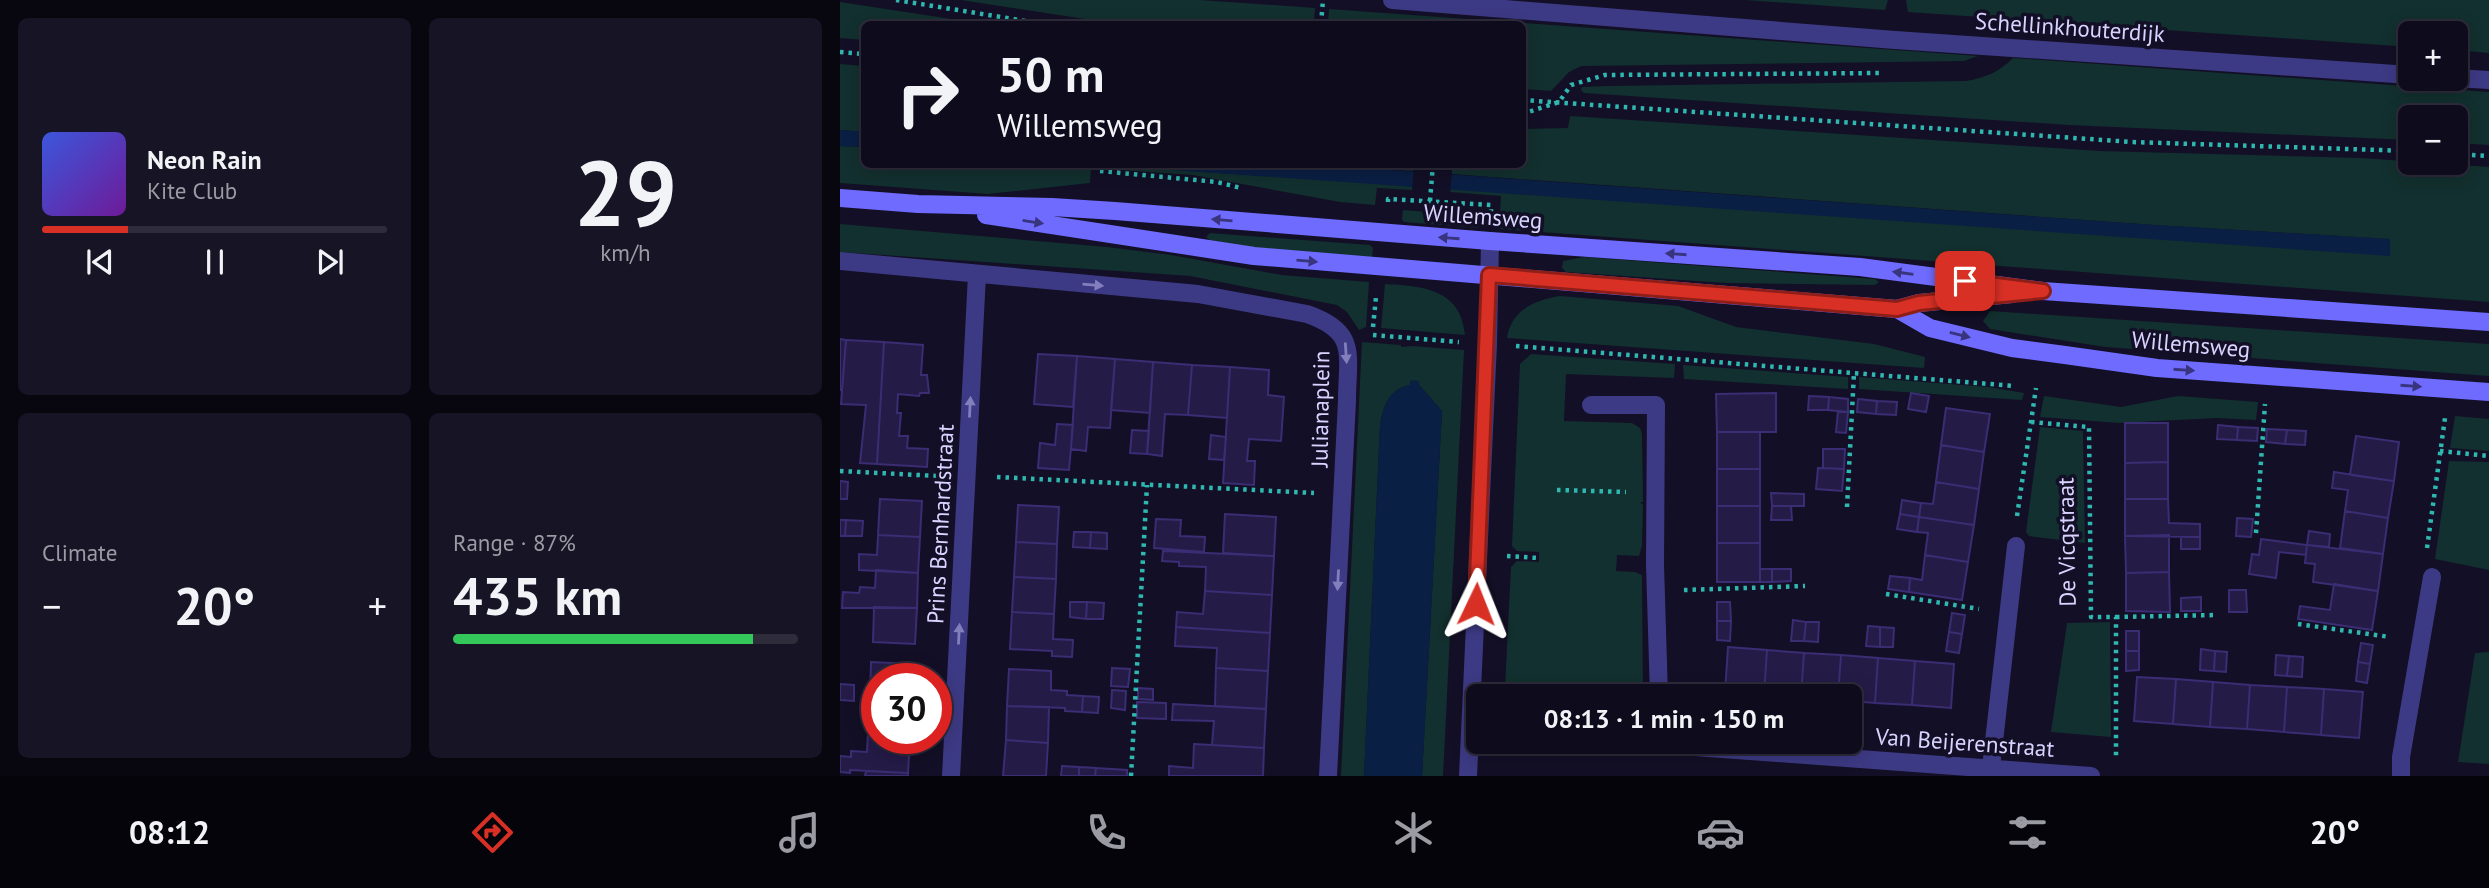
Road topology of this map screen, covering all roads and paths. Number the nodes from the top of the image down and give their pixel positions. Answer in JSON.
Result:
{"nodes":[{"id":1,"x":896,"y":0,"type":"edge"},
{"id":2,"x":1323,"y":0,"type":"edge"},
{"id":3,"x":1392,"y":0,"type":"edge"},
{"id":4,"x":1026,"y":21,"type":"edge"},
{"id":5,"x":1321,"y":21,"type":"edge"},
{"id":6,"x":840,"y":52,"type":"edge"},
{"id":7,"x":861,"y":54,"type":"edge"},
{"id":8,"x":1887,"y":73,"type":"dead end"},
{"id":9,"x":2398,"y":74,"type":"edge"},
{"id":10,"x":2468,"y":79,"type":"edge"},
{"id":11,"x":2489,"y":80,"type":"edge"},
{"id":12,"x":1526,"y":100,"type":"edge"},
{"id":13,"x":1559,"y":102,"type":"junction"},
{"id":14,"x":1526,"y":113,"type":"edge"},
{"id":15,"x":2398,"y":151,"type":"edge"},
{"id":16,"x":2468,"y":155,"type":"edge"},
{"id":17,"x":2489,"y":156,"type":"edge"},
{"id":18,"x":1433,"y":168,"type":"edge"},
{"id":19,"x":840,"y":198,"type":"edge"},
{"id":20,"x":1431,"y":198,"type":"dead end"},
{"id":21,"x":918,"y":204,"type":"junction"},
{"id":22,"x":1490,"y":242,"type":"junction"},
{"id":23,"x":840,"y":261,"type":"edge"},
{"id":24,"x":977,"y":275,"type":"junction"},
{"id":25,"x":1489,"y":275,"type":"junction"},
{"id":26,"x":2043,"y":291,"type":"junction"},
{"id":27,"x":1376,"y":296,"type":"dead end"},
{"id":28,"x":1897,"y":309,"type":"junction"},
{"id":29,"x":2489,"y":322,"type":"edge"},
{"id":30,"x":1488,"y":344,"type":"junction"},
{"id":31,"x":1854,"y":373,"type":"junction"},
{"id":32,"x":2267,"y":376,"type":"junction"},
{"id":33,"x":2015,"y":386,"type":"dead end"},
{"id":34,"x":2036,"y":388,"type":"dead end"},
{"id":35,"x":2449,"y":389,"type":"junction"},
{"id":36,"x":2489,"y":392,"type":"edge"},
{"id":37,"x":1591,"y":405,"type":"dead end"},
{"id":38,"x":2031,"y":422,"type":"junction"},
{"id":39,"x":2440,"y":451,"type":"junction"},
{"id":40,"x":2489,"y":457,"type":"edge"},
{"id":41,"x":840,"y":471,"type":"edge"},
{"id":42,"x":994,"y":477,"type":"dead end"},
{"id":43,"x":966,"y":478,"type":"junction"},
{"id":44,"x":1147,"y":485,"type":"junction"},
{"id":45,"x":1557,"y":490,"type":"dead end"},
{"id":46,"x":1655,"y":493,"type":"junction"},
{"id":47,"x":1343,"y":494,"type":"junction"},
{"id":48,"x":1847,"y":507,"type":"dead end"},
{"id":49,"x":2256,"y":533,"type":"dead end"},
{"id":50,"x":2015,"y":546,"type":"joint"},
{"id":51,"x":2432,"y":577,"type":"joint"},
{"id":52,"x":1805,"y":586,"type":"dead end"},
{"id":53,"x":1656,"y":591,"type":"junction"},
{"id":54,"x":1886,"y":594,"type":"dead end"},
{"id":55,"x":2008,"y":614,"type":"junction"},
{"id":56,"x":2216,"y":615,"type":"dead end"},
{"id":57,"x":2116,"y":617,"type":"junction"},
{"id":58,"x":2298,"y":624,"type":"dead end"},
{"id":59,"x":2422,"y":642,"type":"junction"},
{"id":60,"x":1476,"y":684,"type":"edge"},
{"id":61,"x":1659,"y":684,"type":"edge"},
{"id":62,"x":1471,"y":754,"type":"edge"},
{"id":63,"x":1806,"y":754,"type":"edge"},
{"id":64,"x":2116,"y":763,"type":"dead end"},
{"id":65,"x":1991,"y":768,"type":"junction"},
{"id":66,"x":2063,"y":775,"type":"edge"},
{"id":67,"x":951,"y":776,"type":"edge"},
{"id":68,"x":1130,"y":776,"type":"edge"},
{"id":69,"x":1328,"y":776,"type":"edge"},
{"id":70,"x":1468,"y":776,"type":"edge"},
{"id":71,"x":2091,"y":776,"type":"edge"},
{"id":72,"x":2401,"y":776,"type":"edge"}],
"edges":[{"from":1,"to":4,"type":"path"},
{"from":2,"to":5,"type":"path"},
{"from":3,"to":9,"type":"street","name":"Schellinkhouterdijk"},
{"from":6,"to":7,"type":"path"},
{"from":8,"to":13,"type":"path"},
{"from":10,"to":11,"type":"street"},
{"from":12,"to":13,"type":"path"},
{"from":13,"to":14,"type":"path"},
{"from":13,"to":15,"type":"path"},
{"from":16,"to":17,"type":"path"},
{"from":18,"to":20,"type":"path"},
{"from":19,"to":21,"type":"street","name":"Willemsweg"},
{"from":22,"to":21,"type":"street","name":"Willemsweg","one_way":true},
{"from":21,"to":25,"type":"street","name":"Willemsweg","one_way":true},
{"from":22,"to":25,"type":"street"},
{"from":26,"to":22,"type":"street","name":"Willemsweg","one_way":true},
{"from":23,"to":24,"type":"street"},
{"from":43,"to":24,"type":"street","name":"Prins Bernhardstraat","one_way":true},
{"from":24,"to":47,"type":"street","name":"Julianaplein","one_way":true},
{"from":25,"to":28,"type":"street","name":"Willemsweg"},
{"from":25,"to":30,"type":"street"},
{"from":26,"to":28,"type":"street","name":"Willemsweg"},
{"from":26,"to":29,"type":"street","name":"Willemsweg"},
{"from":27,"to":30,"type":"path"},
{"from":28,"to":32,"type":"street","name":"Willemsweg","one_way":true},
{"from":30,"to":31,"type":"path"},
{"from":30,"to":60,"type":"street"},
{"from":31,"to":33,"type":"path"},
{"from":31,"to":48,"type":"path"},
{"from":32,"to":35,"type":"street","name":"Willemsweg","one_way":true},
{"from":32,"to":49,"type":"path"},
{"from":34,"to":38,"type":"path","name":"De Vicqstraat"},
{"from":35,"to":36,"type":"street","name":"Willemsweg"},
{"from":35,"to":39,"type":"path"},
{"from":37,"to":46,"type":"street"},
{"from":38,"to":50,"type":"path","name":"De Vicqstraat"},
{"from":38,"to":57,"type":"path","name":"De Vicqstraat"},
{"from":39,"to":40,"type":"path"},
{"from":39,"to":51,"type":"path"},
{"from":41,"to":43,"type":"path"},
{"from":42,"to":44,"type":"path"},
{"from":67,"to":43,"type":"street","name":"Prins Bernhardstraat","one_way":true},
{"from":44,"to":47,"type":"path"},
{"from":44,"to":68,"type":"path"},
{"from":45,"to":46,"type":"path"},
{"from":46,"to":53,"type":"street"},
{"from":47,"to":69,"type":"street","name":"Julianaplein","one_way":true},
{"from":50,"to":55,"type":"street"},
{"from":51,"to":59,"type":"street"},
{"from":52,"to":53,"type":"path"},
{"from":53,"to":61,"type":"street"},
{"from":54,"to":55,"type":"path"},
{"from":55,"to":65,"type":"street"},
{"from":56,"to":57,"type":"path"},
{"from":57,"to":64,"type":"path"},
{"from":58,"to":59,"type":"path"},
{"from":59,"to":72,"type":"street"},
{"from":62,"to":70,"type":"street"},
{"from":63,"to":65,"type":"street","name":"Van Beijerenstraat"},
{"from":65,"to":66,"type":"street","name":"Van Beijerenstraat"},
{"from":66,"to":71,"type":"street","name":"Van Beijerenstraat"}]}
